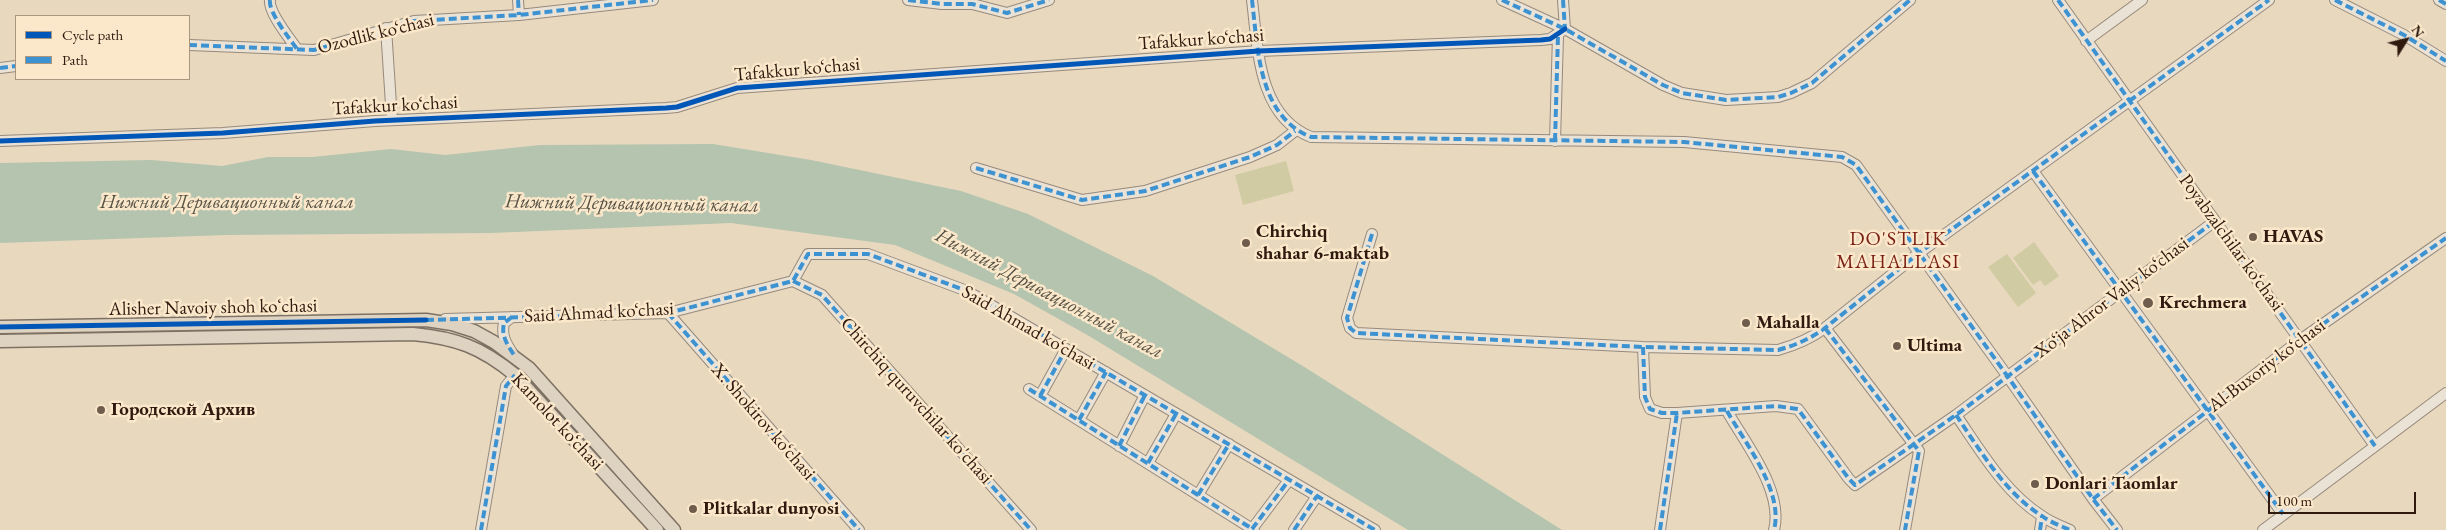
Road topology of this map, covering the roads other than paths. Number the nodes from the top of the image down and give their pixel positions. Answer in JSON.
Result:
{"nodes":[{"id":1,"x":270,"y":0,"type":"edge"},
{"id":2,"x":518,"y":0,"type":"edge"},
{"id":3,"x":653,"y":0,"type":"edge"},
{"id":4,"x":908,"y":0,"type":"edge"},
{"id":5,"x":1049,"y":0,"type":"edge"},
{"id":6,"x":1252,"y":0,"type":"edge"},
{"id":7,"x":1502,"y":0,"type":"edge"},
{"id":8,"x":1563,"y":0,"type":"edge"},
{"id":9,"x":1910,"y":0,"type":"edge"},
{"id":10,"x":2058,"y":0,"type":"edge"},
{"id":11,"x":2142,"y":0,"type":"edge"},
{"id":12,"x":2269,"y":0,"type":"edge"},
{"id":13,"x":2335,"y":0,"type":"edge"},
{"id":14,"x":2440,"y":0,"type":"edge"},
{"id":15,"x":988,"y":4,"type":"edge"},
{"id":16,"x":2446,"y":4,"type":"edge"},
{"id":17,"x":519,"y":14,"type":"junction"},
{"id":18,"x":386,"y":28,"type":"junction"},
{"id":19,"x":1561,"y":32,"type":"junction"},
{"id":20,"x":2086,"y":41,"type":"junction"},
{"id":21,"x":190,"y":44,"type":"edge"},
{"id":22,"x":297,"y":49,"type":"junction"},
{"id":23,"x":1259,"y":51,"type":"junction"},
{"id":24,"x":2446,"y":61,"type":"edge"},
{"id":25,"x":15,"y":66,"type":"edge"},
{"id":26,"x":0,"y":68,"type":"edge"},
{"id":27,"x":2129,"y":100,"type":"junction"},
{"id":28,"x":392,"y":120,"type":"junction"},
{"id":29,"x":1295,"y":131,"type":"junction"},
{"id":30,"x":0,"y":141,"type":"edge"},
{"id":31,"x":1555,"y":141,"type":"junction"},
{"id":32,"x":976,"y":168,"type":"dead end"},
{"id":33,"x":2033,"y":171,"type":"junction"},
{"id":34,"x":2216,"y":221,"type":"junction"},
{"id":35,"x":1372,"y":234,"type":"dead end"},
{"id":36,"x":2446,"y":238,"type":"edge"},
{"id":37,"x":1919,"y":253,"type":"junction"},
{"id":38,"x":793,"y":281,"type":"junction"},
{"id":39,"x":2121,"y":290,"type":"junction"},
{"id":40,"x":668,"y":313,"type":"junction"},
{"id":41,"x":512,"y":318,"type":"junction"},
{"id":42,"x":426,"y":320,"type":"junction"},
{"id":43,"x":67,"y":326,"type":"junction"},
{"id":44,"x":0,"y":327,"type":"edge"},
{"id":45,"x":1825,"y":328,"type":"junction"},
{"id":46,"x":441,"y":337,"type":"joint"},
{"id":47,"x":68,"y":340,"type":"junction"},
{"id":48,"x":2300,"y":340,"type":"junction"},
{"id":49,"x":0,"y":341,"type":"edge"},
{"id":50,"x":1643,"y":348,"type":"junction"},
{"id":51,"x":1066,"y":349,"type":"junction"},
{"id":52,"x":514,"y":355,"type":"junction"},
{"id":53,"x":1106,"y":372,"type":"junction"},
{"id":54,"x":515,"y":375,"type":"junction"},
{"id":55,"x":2008,"y":376,"type":"junction"},
{"id":56,"x":1030,"y":389,"type":"dead end"},
{"id":57,"x":2446,"y":393,"type":"edge"},
{"id":58,"x":1146,"y":395,"type":"junction"},
{"id":59,"x":1040,"y":396,"type":"junction"},
{"id":60,"x":1727,"y":411,"type":"junction"},
{"id":61,"x":2208,"y":411,"type":"junction"},
{"id":62,"x":1677,"y":413,"type":"junction"},
{"id":63,"x":1176,"y":414,"type":"junction"},
{"id":64,"x":1956,"y":415,"type":"junction"},
{"id":65,"x":1079,"y":420,"type":"junction"},
{"id":66,"x":1229,"y":444,"type":"junction"},
{"id":67,"x":1913,"y":444,"type":"junction"},
{"id":68,"x":1119,"y":446,"type":"junction"},
{"id":69,"x":2375,"y":446,"type":"junction"},
{"id":70,"x":1148,"y":463,"type":"junction"},
{"id":71,"x":1289,"y":480,"type":"junction"},
{"id":72,"x":1198,"y":495,"type":"junction"},
{"id":73,"x":1317,"y":496,"type":"junction"},
{"id":74,"x":2093,"y":499,"type":"junction"},
{"id":75,"x":2283,"y":514,"type":"junction"},
{"id":76,"x":2042,"y":517,"type":"junction"},
{"id":77,"x":1362,"y":527,"type":"edge"},
{"id":78,"x":481,"y":530,"type":"edge"},
{"id":79,"x":657,"y":530,"type":"edge"},
{"id":80,"x":674,"y":530,"type":"edge"},
{"id":81,"x":859,"y":530,"type":"edge"},
{"id":82,"x":1031,"y":530,"type":"edge"},
{"id":83,"x":1253,"y":530,"type":"edge"},
{"id":84,"x":1294,"y":530,"type":"edge"},
{"id":85,"x":1375,"y":530,"type":"edge"},
{"id":86,"x":1660,"y":530,"type":"edge"},
{"id":87,"x":1774,"y":530,"type":"edge"},
{"id":88,"x":1906,"y":530,"type":"edge"},
{"id":89,"x":2040,"y":530,"type":"edge"},
{"id":90,"x":2070,"y":530,"type":"edge"},
{"id":91,"x":2117,"y":530,"type":"edge"},
{"id":92,"x":2263,"y":530,"type":"edge"}],
"edges":[{"from":1,"to":22,"type":"street"},
{"from":2,"to":17,"type":"street"},
{"from":3,"to":17,"type":"street","name":"Ozodlik ko‘chasi"},
{"from":4,"to":15,"type":"street"},
{"from":5,"to":15,"type":"street"},
{"from":6,"to":23,"type":"street"},
{"from":7,"to":19,"type":"street"},
{"from":8,"to":19,"type":"street"},
{"from":9,"to":19,"type":"street"},
{"from":10,"to":20,"type":"street","name":"Poyabzalchilar ko‘chasi"},
{"from":11,"to":20,"type":"street"},
{"from":12,"to":27,"type":"street"},
{"from":13,"to":24,"type":"street"},
{"from":14,"to":16,"type":"street"},
{"from":17,"to":18,"type":"street","name":"Ozodlik ko‘chasi"},
{"from":18,"to":22,"type":"street","name":"Ozodlik ko‘chasi"},
{"from":18,"to":28,"type":"street"},
{"from":19,"to":23,"type":"street","name":"Tafakkur ko‘chasi"},
{"from":19,"to":31,"type":"street"},
{"from":20,"to":27,"type":"street","name":"Poyabzalchilar ko‘chasi"},
{"from":21,"to":22,"type":"street","name":"Ozodlik ko‘chasi"},
{"from":23,"to":28,"type":"street","name":"Tafakkur ko‘chasi"},
{"from":23,"to":29,"type":"street","name":"Tafakkur ko‘chasi"},
{"from":25,"to":26,"type":"street"},
{"from":27,"to":33,"type":"street"},
{"from":27,"to":34,"type":"street","name":"Poyabzalchilar ko‘chasi"},
{"from":28,"to":30,"type":"street","name":"Tafakkur ko‘chasi"},
{"from":29,"to":31,"type":"street"},
{"from":29,"to":32,"type":"street"},
{"from":31,"to":37,"type":"street"},
{"from":33,"to":37,"type":"street"},
{"from":33,"to":39,"type":"street"},
{"from":34,"to":39,"type":"street","name":"Xo‘ja Ahror Valiy ko‘chasi"},
{"from":34,"to":48,"type":"street","name":"Poyabzalchilar ko‘chasi"},
{"from":35,"to":50,"type":"street"},
{"from":36,"to":48,"type":"street","name":"Al-Buxoriy ko‘chasi"},
{"from":37,"to":45,"type":"street"},
{"from":37,"to":55,"type":"street"},
{"from":38,"to":40,"type":"street","name":"Said Ahmad ko‘chasi"},
{"from":38,"to":51,"type":"street","name":"Said Ahmad ko‘chasi"},
{"from":38,"to":82,"type":"street","name":"Chirchiq quruvchilar ko'chasi"},
{"from":39,"to":55,"type":"street","name":"Xo‘ja Ahror Valiy ko‘chasi"},
{"from":39,"to":61,"type":"street"},
{"from":40,"to":41,"type":"street","name":"Said Ahmad ko‘chasi"},
{"from":40,"to":81,"type":"street","name":"X. Shokirov ko‘chasi"},
{"from":41,"to":42,"type":"street","name":"Said Ahmad ko‘chasi"},
{"from":41,"to":52,"type":"street"},
{"from":42,"to":43,"type":"main road","name":"Alisher Navoiy shoh koʻchasi"},
{"from":42,"to":52,"type":"main road","name":"Alisher Navoiy shoh koʻchasi"},
{"from":43,"to":44,"type":"main road","name":"Alisher Navoiy shoh koʻchasi"},
{"from":43,"to":47,"type":"main road"},
{"from":45,"to":50,"type":"street"},
{"from":45,"to":67,"type":"street"},
{"from":46,"to":47,"type":"main road","name":"Alisher Navoiy shoh koʻchasi"},
{"from":46,"to":54,"type":"main road","name":"Kamolot ko‘chasi"},
{"from":47,"to":49,"type":"main road","name":"Alisher Navoiy shoh koʻchasi"},
{"from":48,"to":61,"type":"street","name":"Al-Buxoriy ko‘chasi"},
{"from":48,"to":69,"type":"street","name":"Poyabzalchilar ko‘chasi"},
{"from":50,"to":62,"type":"street"},
{"from":51,"to":53,"type":"street","name":"Said Ahmad ko‘chasi"},
{"from":51,"to":59,"type":"street"},
{"from":52,"to":80,"type":"main road","name":"Alisher Navoiy shoh koʻchasi"},
{"from":53,"to":58,"type":"street","name":"Said Ahmad ko‘chasi"},
{"from":53,"to":65,"type":"street"},
{"from":54,"to":78,"type":"street"},
{"from":54,"to":79,"type":"main road","name":"Kamolot ko‘chasi"},
{"from":55,"to":64,"type":"street","name":"Xo‘ja Ahror Valiy ko‘chasi"},
{"from":55,"to":74,"type":"street"},
{"from":56,"to":59,"type":"street"},
{"from":57,"to":69,"type":"street"},
{"from":58,"to":63,"type":"street","name":"Said Ahmad ko‘chasi"},
{"from":58,"to":68,"type":"street"},
{"from":59,"to":65,"type":"street"},
{"from":60,"to":62,"type":"street"},
{"from":60,"to":67,"type":"street","name":"Xo‘ja Ahror Valiy ko‘chasi"},
{"from":60,"to":87,"type":"street"},
{"from":61,"to":74,"type":"street","name":"Al-Buxoriy ko‘chasi"},
{"from":61,"to":75,"type":"street"},
{"from":62,"to":86,"type":"street"},
{"from":63,"to":66,"type":"street","name":"Said Ahmad ko‘chasi"},
{"from":63,"to":70,"type":"street"},
{"from":64,"to":67,"type":"street","name":"Xo‘ja Ahror Valiy ko‘chasi"},
{"from":64,"to":76,"type":"street"},
{"from":65,"to":68,"type":"street"},
{"from":66,"to":71,"type":"street","name":"Said Ahmad ko‘chasi"},
{"from":66,"to":72,"type":"street"},
{"from":67,"to":88,"type":"street"},
{"from":68,"to":70,"type":"street"},
{"from":69,"to":75,"type":"street"},
{"from":70,"to":72,"type":"street"},
{"from":71,"to":73,"type":"street","name":"Said Ahmad ko‘chasi"},
{"from":71,"to":83,"type":"street"},
{"from":72,"to":83,"type":"street"},
{"from":73,"to":77,"type":"street","name":"Said Ahmad ko‘chasi"},
{"from":73,"to":84,"type":"street"},
{"from":74,"to":91,"type":"street"},
{"from":75,"to":92,"type":"street"},
{"from":76,"to":89,"type":"street"},
{"from":76,"to":90,"type":"street"},
{"from":77,"to":85,"type":"street","name":"Said Ahmad ko‘chasi"}]}
